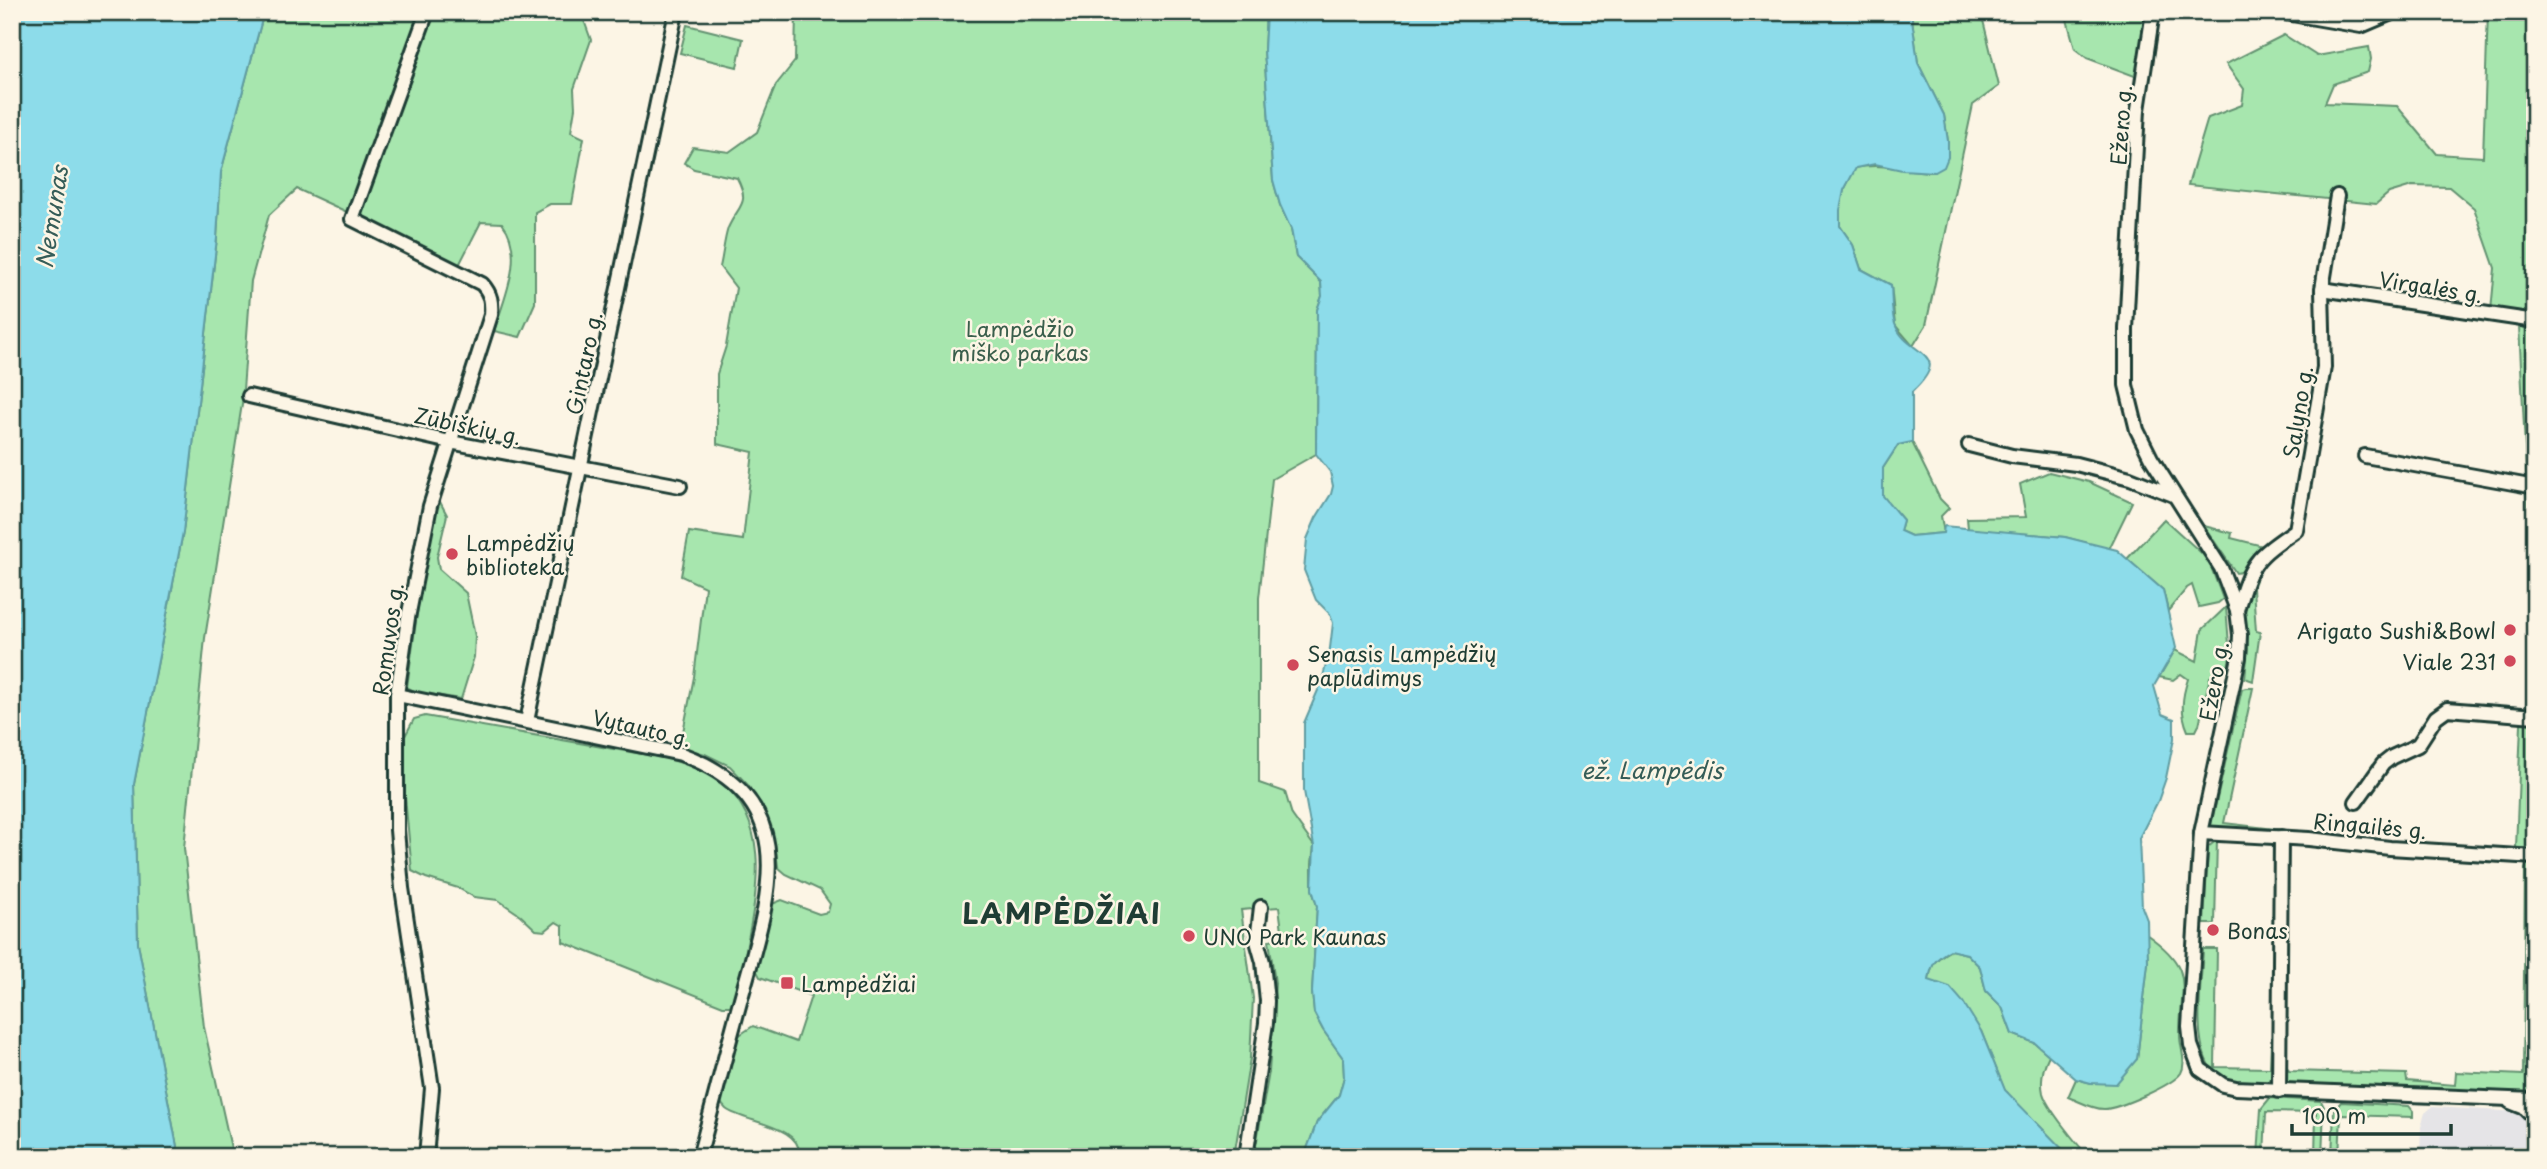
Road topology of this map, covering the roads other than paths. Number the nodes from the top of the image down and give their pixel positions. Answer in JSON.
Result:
{"nodes":[{"id":1,"x":427,"y":12,"type":"edge"},
{"id":2,"x":676,"y":12,"type":"edge"},
{"id":3,"x":2153,"y":12,"type":"edge"},
{"id":4,"x":2280,"y":12,"type":"edge"},
{"id":5,"x":2394,"y":12,"type":"edge"},
{"id":6,"x":2337,"y":195,"type":"dead end"},
{"id":7,"x":2322,"y":289,"type":"junction"},
{"id":8,"x":2535,"y":321,"type":"edge"},
{"id":9,"x":249,"y":396,"type":"dead end"},
{"id":10,"x":450,"y":442,"type":"junction"},
{"id":11,"x":1969,"y":445,"type":"dead end"},
{"id":12,"x":2365,"y":456,"type":"dead end"},
{"id":13,"x":581,"y":467,"type":"junction"},
{"id":14,"x":680,"y":486,"type":"dead end"},
{"id":15,"x":2535,"y":487,"type":"edge"},
{"id":16,"x":2173,"y":495,"type":"junction"},
{"id":17,"x":2236,"y":610,"type":"junction"},
{"id":18,"x":397,"y":695,"type":"junction"},
{"id":19,"x":2535,"y":716,"type":"edge"},
{"id":20,"x":527,"y":721,"type":"junction"},
{"id":21,"x":2356,"y":802,"type":"dead end"},
{"id":22,"x":2201,"y":833,"type":"junction"},
{"id":23,"x":2281,"y":837,"type":"junction"},
{"id":24,"x":2535,"y":858,"type":"edge"},
{"id":25,"x":1261,"y":907,"type":"dead end"},
{"id":26,"x":2279,"y":1091,"type":"junction"},
{"id":27,"x":2507,"y":1100,"type":"junction"},
{"id":28,"x":2535,"y":1100,"type":"edge"},
{"id":29,"x":2535,"y":1118,"type":"edge"},
{"id":30,"x":426,"y":1157,"type":"edge"},
{"id":31,"x":699,"y":1157,"type":"edge"},
{"id":32,"x":1246,"y":1157,"type":"edge"}],
"edges":[{"from":1,"to":10,"type":"street","name":"Romuvos g."},
{"from":2,"to":13,"type":"street","name":"Gintaro g."},
{"from":3,"to":16,"type":"street","name":"Ežero g."},
{"from":4,"to":5,"type":"street"},
{"from":6,"to":7,"type":"street","name":"Salyno g."},
{"from":7,"to":8,"type":"street","name":"Virgalės g."},
{"from":7,"to":17,"type":"street","name":"Salyno g."},
{"from":9,"to":10,"type":"street","name":"Zūbiškių g."},
{"from":10,"to":13,"type":"street","name":"Zūbiškių g."},
{"from":10,"to":18,"type":"street","name":"Romuvos g."},
{"from":11,"to":16,"type":"street"},
{"from":12,"to":15,"type":"street"},
{"from":13,"to":14,"type":"street","name":"Zūbiškių g."},
{"from":13,"to":20,"type":"street","name":"Gintaro g."},
{"from":16,"to":17,"type":"street","name":"Ežero g."},
{"from":17,"to":22,"type":"street","name":"Ežero g."},
{"from":18,"to":20,"type":"street","name":"Vytauto g."},
{"from":18,"to":30,"type":"street","name":"Romuvos g."},
{"from":19,"to":21,"type":"street"},
{"from":20,"to":31,"type":"street","name":"Vytauto g."},
{"from":22,"to":23,"type":"street","name":"Ringailės g."},
{"from":22,"to":26,"type":"street","name":"Ežero g."},
{"from":23,"to":24,"type":"street","name":"Ringailės g."},
{"from":23,"to":26,"type":"street"},
{"from":25,"to":32,"type":"street"},
{"from":26,"to":27,"type":"street","name":"Ežero g."},
{"from":27,"to":28,"type":"street","name":"Ežero g."},
{"from":27,"to":29,"type":"street"}]}
